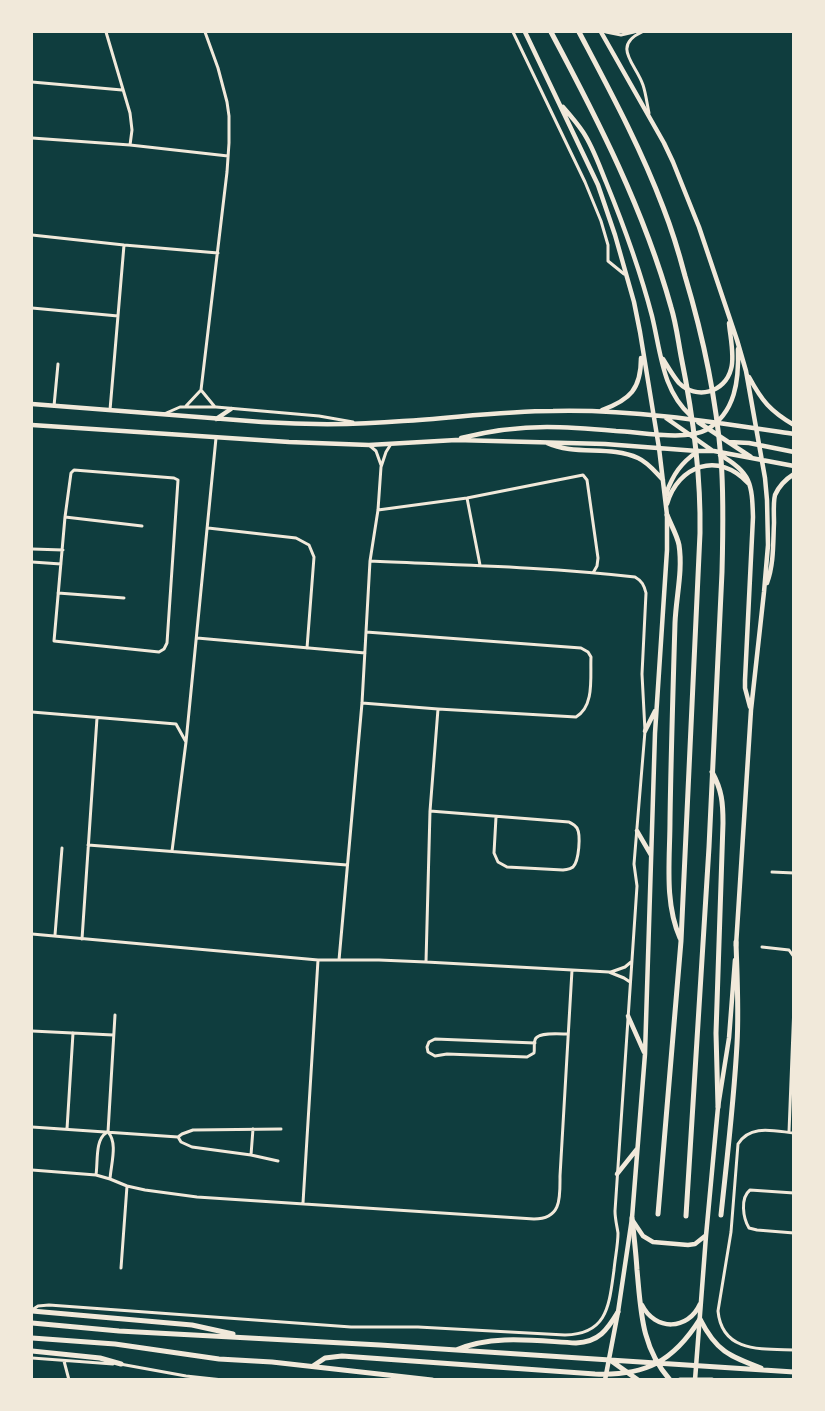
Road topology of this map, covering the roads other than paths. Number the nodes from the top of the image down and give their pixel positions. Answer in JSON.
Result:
{"nodes":[{"id":1,"x":106,"y":32,"type":"edge"},
{"id":2,"x":205,"y":32,"type":"edge"},
{"id":3,"x":513,"y":32,"type":"edge"},
{"id":4,"x":525,"y":32,"type":"edge"},
{"id":5,"x":551,"y":32,"type":"edge"},
{"id":6,"x":579,"y":32,"type":"edge"},
{"id":7,"x":601,"y":32,"type":"edge"},
{"id":8,"x":606,"y":32,"type":"edge"},
{"id":9,"x":634,"y":32,"type":"edge"},
{"id":10,"x":642,"y":32,"type":"edge"},
{"id":11,"x":32,"y":82,"type":"edge"},
{"id":12,"x":123,"y":90,"type":"junction"},
{"id":13,"x":557,"y":100,"type":"junction"},
{"id":14,"x":649,"y":118,"type":"junction"},
{"id":15,"x":32,"y":138,"type":"edge"},
{"id":16,"x":130,"y":145,"type":"junction"},
{"id":17,"x":228,"y":156,"type":"junction"},
{"id":18,"x":32,"y":235,"type":"edge"},
{"id":19,"x":124,"y":245,"type":"junction"},
{"id":20,"x":218,"y":253,"type":"junction"},
{"id":21,"x":628,"y":280,"type":"junction"},
{"id":22,"x":32,"y":309,"type":"edge"},
{"id":23,"x":729,"y":315,"type":"junction"},
{"id":24,"x":118,"y":316,"type":"junction"},
{"id":25,"x":641,"y":340,"type":"junction"},
{"id":26,"x":737,"y":340,"type":"junction"},
{"id":27,"x":660,"y":354,"type":"junction"},
{"id":28,"x":58,"y":364,"type":"dead end"},
{"id":29,"x":746,"y":371,"type":"junction"},
{"id":30,"x":201,"y":390,"type":"junction"},
{"id":31,"x":32,"y":404,"type":"edge"},
{"id":32,"x":54,"y":406,"type":"junction"},
{"id":33,"x":186,"y":406,"type":"junction"},
{"id":34,"x":216,"y":407,"type":"junction"},
{"id":35,"x":231,"y":409,"type":"junction"},
{"id":36,"x":110,"y":410,"type":"junction"},
{"id":37,"x":597,"y":412,"type":"junction"},
{"id":38,"x":163,"y":414,"type":"junction"},
{"id":39,"x":654,"y":415,"type":"junction"},
{"id":40,"x":664,"y":416,"type":"junction"},
{"id":41,"x":216,"y":419,"type":"junction"},
{"id":42,"x":696,"y":420,"type":"junction"},
{"id":43,"x":358,"y":423,"type":"junction"},
{"id":44,"x":716,"y":423,"type":"junction"},
{"id":45,"x":32,"y":425,"type":"edge"},
{"id":46,"x":794,"y":425,"type":"edge"},
{"id":47,"x":756,"y":428,"type":"junction"},
{"id":48,"x":708,"y":429,"type":"junction"},
{"id":49,"x":657,"y":434,"type":"junction"},
{"id":50,"x":794,"y":434,"type":"edge"},
{"id":51,"x":691,"y":435,"type":"junction"},
{"id":52,"x":216,"y":438,"type":"junction"},
{"id":53,"x":456,"y":440,"type":"junction"},
{"id":54,"x":544,"y":442,"type":"junction"},
{"id":55,"x":728,"y":442,"type":"junction"},
{"id":56,"x":391,"y":444,"type":"junction"},
{"id":57,"x":369,"y":445,"type":"junction"},
{"id":58,"x":759,"y":445,"type":"junction"},
{"id":59,"x":707,"y":447,"type":"junction"},
{"id":60,"x":659,"y":448,"type":"junction"},
{"id":61,"x":697,"y":452,"type":"junction"},
{"id":62,"x":714,"y":452,"type":"junction"},
{"id":63,"x":794,"y":452,"type":"edge"},
{"id":64,"x":754,"y":459,"type":"junction"},
{"id":65,"x":762,"y":460,"type":"junction"},
{"id":66,"x":794,"y":466,"type":"edge"},
{"id":67,"x":381,"y":467,"type":"junction"},
{"id":68,"x":794,"y":474,"type":"edge"},
{"id":69,"x":664,"y":481,"type":"junction"},
{"id":70,"x":750,"y":485,"type":"junction"},
{"id":71,"x":665,"y":496,"type":"junction"},
{"id":72,"x":467,"y":498,"type":"junction"},
{"id":73,"x":378,"y":510,"type":"junction"},
{"id":74,"x":667,"y":515,"type":"junction"},
{"id":75,"x":65,"y":517,"type":"junction"},
{"id":76,"x":142,"y":526,"type":"dead end"},
{"id":77,"x":208,"y":528,"type":"junction"},
{"id":78,"x":32,"y":549,"type":"edge"},
{"id":79,"x":63,"y":550,"type":"junction"},
{"id":80,"x":370,"y":561,"type":"junction"},
{"id":81,"x":32,"y":562,"type":"edge"},
{"id":82,"x":61,"y":564,"type":"junction"},
{"id":83,"x":480,"y":566,"type":"junction"},
{"id":84,"x":593,"y":573,"type":"junction"},
{"id":85,"x":58,"y":592,"type":"junction"},
{"id":86,"x":764,"y":592,"type":"junction"},
{"id":87,"x":124,"y":598,"type":"dead end"},
{"id":88,"x":366,"y":632,"type":"junction"},
{"id":89,"x":197,"y":638,"type":"junction"},
{"id":90,"x":307,"y":648,"type":"junction"},
{"id":91,"x":366,"y":653,"type":"junction"},
{"id":92,"x":362,"y":703,"type":"junction"},
{"id":93,"x":438,"y":709,"type":"junction"},
{"id":94,"x":656,"y":709,"type":"junction"},
{"id":95,"x":751,"y":710,"type":"junction"},
{"id":96,"x":32,"y":712,"type":"edge"},
{"id":97,"x":97,"y":718,"type":"junction"},
{"id":98,"x":645,"y":731,"type":"junction"},
{"id":99,"x":186,"y":742,"type":"junction"},
{"id":100,"x":712,"y":772,"type":"junction"},
{"id":101,"x":430,"y":811,"type":"junction"},
{"id":102,"x":496,"y":817,"type":"junction"},
{"id":103,"x":637,"y":831,"type":"junction"},
{"id":104,"x":88,"y":845,"type":"junction"},
{"id":105,"x":62,"y":848,"type":"dead end"},
{"id":106,"x":172,"y":851,"type":"junction"},
{"id":107,"x":651,"y":855,"type":"junction"},
{"id":108,"x":346,"y":865,"type":"junction"},
{"id":109,"x":772,"y":872,"type":"dead end"},
{"id":110,"x":794,"y":873,"type":"edge"},
{"id":111,"x":32,"y":934,"type":"edge"},
{"id":112,"x":55,"y":936,"type":"junction"},
{"id":113,"x":82,"y":939,"type":"junction"},
{"id":114,"x":681,"y":941,"type":"junction"},
{"id":115,"x":736,"y":942,"type":"junction"},
{"id":116,"x":762,"y":947,"type":"dead end"},
{"id":117,"x":794,"y":957,"type":"edge"},
{"id":118,"x":318,"y":960,"type":"junction"},
{"id":119,"x":339,"y":960,"type":"junction"},
{"id":120,"x":426,"y":962,"type":"junction"},
{"id":121,"x":632,"y":962,"type":"junction"},
{"id":122,"x":572,"y":970,"type":"junction"},
{"id":123,"x":609,"y":972,"type":"junction"},
{"id":124,"x":630,"y":982,"type":"junction"},
{"id":125,"x":794,"y":1005,"type":"edge"},
{"id":126,"x":114,"y":1015,"type":"dead end"},
{"id":127,"x":628,"y":1016,"type":"junction"},
{"id":128,"x":32,"y":1031,"type":"edge"},
{"id":129,"x":73,"y":1033,"type":"junction"},
{"id":130,"x":568,"y":1034,"type":"junction"},
{"id":131,"x":113,"y":1035,"type":"junction"},
{"id":132,"x":535,"y":1042,"type":"junction"},
{"id":133,"x":645,"y":1054,"type":"junction"},
{"id":134,"x":718,"y":1107,"type":"junction"},
{"id":135,"x":32,"y":1127,"type":"edge"},
{"id":136,"x":68,"y":1129,"type":"junction"},
{"id":137,"x":253,"y":1129,"type":"junction"},
{"id":138,"x":281,"y":1129,"type":"dead end"},
{"id":139,"x":108,"y":1132,"type":"junction"},
{"id":140,"x":791,"y":1132,"type":"edge"},
{"id":141,"x":178,"y":1137,"type":"junction"},
{"id":142,"x":637,"y":1149,"type":"junction"},
{"id":143,"x":251,"y":1155,"type":"junction"},
{"id":144,"x":278,"y":1161,"type":"dead end"},
{"id":145,"x":32,"y":1170,"type":"edge"},
{"id":146,"x":617,"y":1174,"type":"junction"},
{"id":147,"x":96,"y":1175,"type":"junction"},
{"id":148,"x":110,"y":1179,"type":"junction"},
{"id":149,"x":127,"y":1185,"type":"junction"},
{"id":150,"x":794,"y":1193,"type":"edge"},
{"id":151,"x":303,"y":1203,"type":"junction"},
{"id":152,"x":658,"y":1214,"type":"dead end"},
{"id":153,"x":721,"y":1215,"type":"dead end"},
{"id":154,"x":686,"y":1216,"type":"dead end"},
{"id":155,"x":632,"y":1218,"type":"junction"},
{"id":156,"x":794,"y":1233,"type":"edge"},
{"id":157,"x":706,"y":1236,"type":"junction"},
{"id":158,"x":121,"y":1268,"type":"dead end"},
{"id":159,"x":639,"y":1297,"type":"junction"},
{"id":160,"x":701,"y":1300,"type":"junction"},
{"id":161,"x":32,"y":1310,"type":"edge"},
{"id":162,"x":618,"y":1312,"type":"junction"},
{"id":163,"x":699,"y":1319,"type":"junction"},
{"id":164,"x":32,"y":1323,"type":"edge"},
{"id":165,"x":249,"y":1337,"type":"junction"},
{"id":166,"x":32,"y":1338,"type":"edge"},
{"id":167,"x":794,"y":1350,"type":"edge"},
{"id":168,"x":32,"y":1351,"type":"edge"},
{"id":169,"x":455,"y":1351,"type":"junction"},
{"id":170,"x":32,"y":1358,"type":"edge"},
{"id":171,"x":608,"y":1359,"type":"junction"},
{"id":172,"x":63,"y":1360,"type":"junction"},
{"id":173,"x":657,"y":1363,"type":"junction"},
{"id":174,"x":121,"y":1364,"type":"junction"},
{"id":175,"x":313,"y":1366,"type":"junction"},
{"id":176,"x":696,"y":1366,"type":"junction"},
{"id":177,"x":769,"y":1371,"type":"junction"},
{"id":178,"x":794,"y":1372,"type":"edge"},
{"id":179,"x":629,"y":1373,"type":"junction"},
{"id":180,"x":605,"y":1377,"type":"edge"},
{"id":181,"x":695,"y":1379,"type":"edge"},
{"id":182,"x":69,"y":1380,"type":"edge"},
{"id":183,"x":223,"y":1380,"type":"edge"},
{"id":184,"x":432,"y":1380,"type":"edge"},
{"id":185,"x":638,"y":1380,"type":"edge"},
{"id":186,"x":670,"y":1380,"type":"edge"},
{"id":187,"x":680,"y":1380,"type":"edge"},
{"id":188,"x":712,"y":1380,"type":"edge"}],
"edges":[{"from":1,"to":12,"type":"street"},
{"from":2,"to":17,"type":"street"},
{"from":3,"to":21,"type":"street"},
{"from":4,"to":13,"type":"main road"},
{"from":5,"to":114,"type":"main road"},
{"from":6,"to":100,"type":"main road"},
{"from":7,"to":14,"type":"main road"},
{"from":8,"to":9,"type":"street"},
{"from":10,"to":14,"type":"street"},
{"from":11,"to":12,"type":"street"},
{"from":12,"to":16,"type":"street"},
{"from":13,"to":21,"type":"main road"},
{"from":13,"to":27,"type":"main road"},
{"from":14,"to":23,"type":"main road"},
{"from":15,"to":16,"type":"street"},
{"from":16,"to":17,"type":"street"},
{"from":17,"to":20,"type":"street"},
{"from":18,"to":19,"type":"street"},
{"from":19,"to":20,"type":"street"},
{"from":19,"to":24,"type":"street"},
{"from":20,"to":30,"type":"street"},
{"from":21,"to":25,"type":"main road"},
{"from":22,"to":24,"type":"street"},
{"from":23,"to":26,"type":"main road"},
{"from":23,"to":27,"type":"main road"},
{"from":24,"to":36,"type":"street"},
{"from":25,"to":37,"type":"main road"},
{"from":25,"to":39,"type":"main road"},
{"from":26,"to":29,"type":"main road"},
{"from":26,"to":44,"type":"main road"},
{"from":27,"to":42,"type":"main road"},
{"from":28,"to":32,"type":"street"},
{"from":29,"to":46,"type":"main road"},
{"from":29,"to":47,"type":"main road"},
{"from":30,"to":33,"type":"street"},
{"from":30,"to":34,"type":"street"},
{"from":31,"to":32,"type":"main road"},
{"from":32,"to":36,"type":"main road"},
{"from":33,"to":34,"type":"street"},
{"from":33,"to":38,"type":"street"},
{"from":34,"to":35,"type":"street"},
{"from":35,"to":41,"type":"main road"},
{"from":35,"to":43,"type":"street"},
{"from":36,"to":38,"type":"main road"},
{"from":37,"to":39,"type":"main road"},
{"from":37,"to":43,"type":"main road"},
{"from":38,"to":41,"type":"main road"},
{"from":39,"to":40,"type":"main road"},
{"from":39,"to":49,"type":"main road"},
{"from":40,"to":42,"type":"main road"},
{"from":40,"to":51,"type":"main road"},
{"from":41,"to":43,"type":"main road"},
{"from":42,"to":44,"type":"main road"},
{"from":42,"to":48,"type":"main road"},
{"from":44,"to":47,"type":"main road"},
{"from":44,"to":48,"type":"main road"},
{"from":45,"to":52,"type":"main road"},
{"from":47,"to":50,"type":"main road"},
{"from":47,"to":58,"type":"main road"},
{"from":48,"to":51,"type":"main road"},
{"from":48,"to":55,"type":"main road"},
{"from":49,"to":51,"type":"main road"},
{"from":49,"to":53,"type":"main road"},
{"from":49,"to":60,"type":"main road"},
{"from":51,"to":59,"type":"main road"},
{"from":52,"to":57,"type":"main road"},
{"from":52,"to":77,"type":"street"},
{"from":53,"to":54,"type":"main road"},
{"from":53,"to":56,"type":"main road"},
{"from":54,"to":60,"type":"main road"},
{"from":54,"to":69,"type":"main road"},
{"from":55,"to":58,"type":"main road"},
{"from":55,"to":59,"type":"main road"},
{"from":55,"to":64,"type":"main road"},
{"from":56,"to":57,"type":"main road"},
{"from":56,"to":67,"type":"street"},
{"from":57,"to":67,"type":"street"},
{"from":58,"to":63,"type":"main road"},
{"from":58,"to":65,"type":"main road"},
{"from":59,"to":61,"type":"main road"},
{"from":59,"to":62,"type":"main road"},
{"from":60,"to":61,"type":"main road"},
{"from":60,"to":69,"type":"main road"},
{"from":61,"to":62,"type":"main road"},
{"from":61,"to":71,"type":"main road"},
{"from":62,"to":64,"type":"main road"},
{"from":62,"to":70,"type":"main road"},
{"from":64,"to":65,"type":"main road"},
{"from":65,"to":66,"type":"main road"},
{"from":65,"to":86,"type":"main road"},
{"from":67,"to":73,"type":"street"},
{"from":68,"to":86,"type":"main road"},
{"from":69,"to":71,"type":"main road"},
{"from":70,"to":74,"type":"main road"},
{"from":70,"to":95,"type":"main road"},
{"from":71,"to":74,"type":"main road"},
{"from":72,"to":73,"type":"street"},
{"from":72,"to":83,"type":"street"},
{"from":72,"to":84,"type":"street"},
{"from":73,"to":80,"type":"street"},
{"from":74,"to":94,"type":"main road"},
{"from":74,"to":114,"type":"main road"},
{"from":75,"to":76,"type":"street"},
{"from":75,"to":79,"type":"street"},
{"from":75,"to":85,"type":"street"},
{"from":77,"to":89,"type":"street"},
{"from":77,"to":90,"type":"street"},
{"from":78,"to":79,"type":"street"},
{"from":79,"to":82,"type":"street"},
{"from":80,"to":83,"type":"street"},
{"from":80,"to":88,"type":"street"},
{"from":81,"to":82,"type":"street"},
{"from":82,"to":85,"type":"street"},
{"from":83,"to":84,"type":"street"},
{"from":84,"to":98,"type":"street"},
{"from":85,"to":87,"type":"street"},
{"from":86,"to":95,"type":"main road"},
{"from":88,"to":91,"type":"street"},
{"from":88,"to":93,"type":"street"},
{"from":89,"to":90,"type":"street"},
{"from":89,"to":99,"type":"street"},
{"from":90,"to":91,"type":"street"},
{"from":91,"to":92,"type":"street"},
{"from":92,"to":93,"type":"street"},
{"from":92,"to":108,"type":"street"},
{"from":93,"to":101,"type":"street"},
{"from":94,"to":98,"type":"main road"},
{"from":94,"to":107,"type":"main road"},
{"from":95,"to":115,"type":"main road"},
{"from":96,"to":97,"type":"street"},
{"from":97,"to":99,"type":"street"},
{"from":97,"to":104,"type":"street"},
{"from":98,"to":103,"type":"street"},
{"from":99,"to":106,"type":"street"},
{"from":100,"to":134,"type":"main road"},
{"from":100,"to":154,"type":"main road"},
{"from":101,"to":102,"type":"street"},
{"from":101,"to":120,"type":"street"},
{"from":102,"to":102,"type":"street"},
{"from":103,"to":107,"type":"main road"},
{"from":103,"to":121,"type":"street"},
{"from":104,"to":106,"type":"street"},
{"from":104,"to":113,"type":"street"},
{"from":105,"to":112,"type":"street"},
{"from":106,"to":108,"type":"street"},
{"from":107,"to":133,"type":"main road"},
{"from":108,"to":119,"type":"street"},
{"from":109,"to":110,"type":"street"},
{"from":111,"to":112,"type":"street"},
{"from":112,"to":113,"type":"street"},
{"from":113,"to":118,"type":"street"},
{"from":114,"to":152,"type":"main road"},
{"from":115,"to":134,"type":"main road"},
{"from":115,"to":153,"type":"main road"},
{"from":116,"to":117,"type":"street"},
{"from":118,"to":119,"type":"street"},
{"from":118,"to":151,"type":"street"},
{"from":119,"to":120,"type":"street"},
{"from":120,"to":122,"type":"street"},
{"from":121,"to":123,"type":"street"},
{"from":121,"to":124,"type":"street"},
{"from":122,"to":123,"type":"street"},
{"from":122,"to":130,"type":"street"},
{"from":123,"to":124,"type":"street"},
{"from":124,"to":127,"type":"street"},
{"from":125,"to":140,"type":"street"},
{"from":126,"to":131,"type":"street"},
{"from":127,"to":133,"type":"main road"},
{"from":127,"to":146,"type":"street"},
{"from":128,"to":129,"type":"street"},
{"from":129,"to":131,"type":"street"},
{"from":129,"to":136,"type":"street"},
{"from":130,"to":132,"type":"street"},
{"from":130,"to":151,"type":"street"},
{"from":131,"to":139,"type":"street"},
{"from":132,"to":132,"type":"street"},
{"from":133,"to":142,"type":"main road"},
{"from":134,"to":157,"type":"main road"},
{"from":135,"to":136,"type":"street"},
{"from":136,"to":139,"type":"street"},
{"from":137,"to":138,"type":"street"},
{"from":137,"to":141,"type":"street"},
{"from":137,"to":143,"type":"street"},
{"from":139,"to":141,"type":"street"},
{"from":139,"to":147,"type":"street"},
{"from":139,"to":148,"type":"street"},
{"from":140,"to":167,"type":"street"},
{"from":141,"to":143,"type":"street"},
{"from":142,"to":146,"type":"main road"},
{"from":142,"to":155,"type":"main road"},
{"from":143,"to":144,"type":"street"},
{"from":145,"to":147,"type":"street"},
{"from":146,"to":161,"type":"street"},
{"from":147,"to":148,"type":"street"},
{"from":148,"to":149,"type":"street"},
{"from":149,"to":151,"type":"street"},
{"from":149,"to":158,"type":"street"},
{"from":150,"to":156,"type":"street"},
{"from":155,"to":157,"type":"main road"},
{"from":155,"to":159,"type":"main road"},
{"from":155,"to":162,"type":"main road"},
{"from":157,"to":160,"type":"main road"},
{"from":159,"to":160,"type":"main road"},
{"from":159,"to":173,"type":"main road"},
{"from":160,"to":163,"type":"main road"},
{"from":161,"to":165,"type":"main road"},
{"from":162,"to":169,"type":"main road"},
{"from":162,"to":171,"type":"main road"},
{"from":163,"to":173,"type":"main road"},
{"from":163,"to":176,"type":"main road"},
{"from":163,"to":177,"type":"main road"},
{"from":164,"to":165,"type":"main road"},
{"from":165,"to":169,"type":"main road"},
{"from":166,"to":175,"type":"main road"},
{"from":168,"to":174,"type":"main road"},
{"from":169,"to":171,"type":"main road"},
{"from":170,"to":172,"type":"street"},
{"from":171,"to":173,"type":"main road"},
{"from":171,"to":179,"type":"main road"},
{"from":171,"to":180,"type":"main road"},
{"from":172,"to":174,"type":"street"},
{"from":172,"to":182,"type":"street"},
{"from":173,"to":176,"type":"main road"},
{"from":173,"to":179,"type":"main road"},
{"from":173,"to":186,"type":"main road"},
{"from":174,"to":183,"type":"street"},
{"from":175,"to":180,"type":"main road"},
{"from":175,"to":184,"type":"main road"},
{"from":176,"to":177,"type":"main road"},
{"from":176,"to":181,"type":"main road"},
{"from":177,"to":178,"type":"main road"},
{"from":179,"to":180,"type":"main road"},
{"from":179,"to":185,"type":"main road"},
{"from":181,"to":187,"type":"main road"},
{"from":181,"to":188,"type":"main road"}]}
